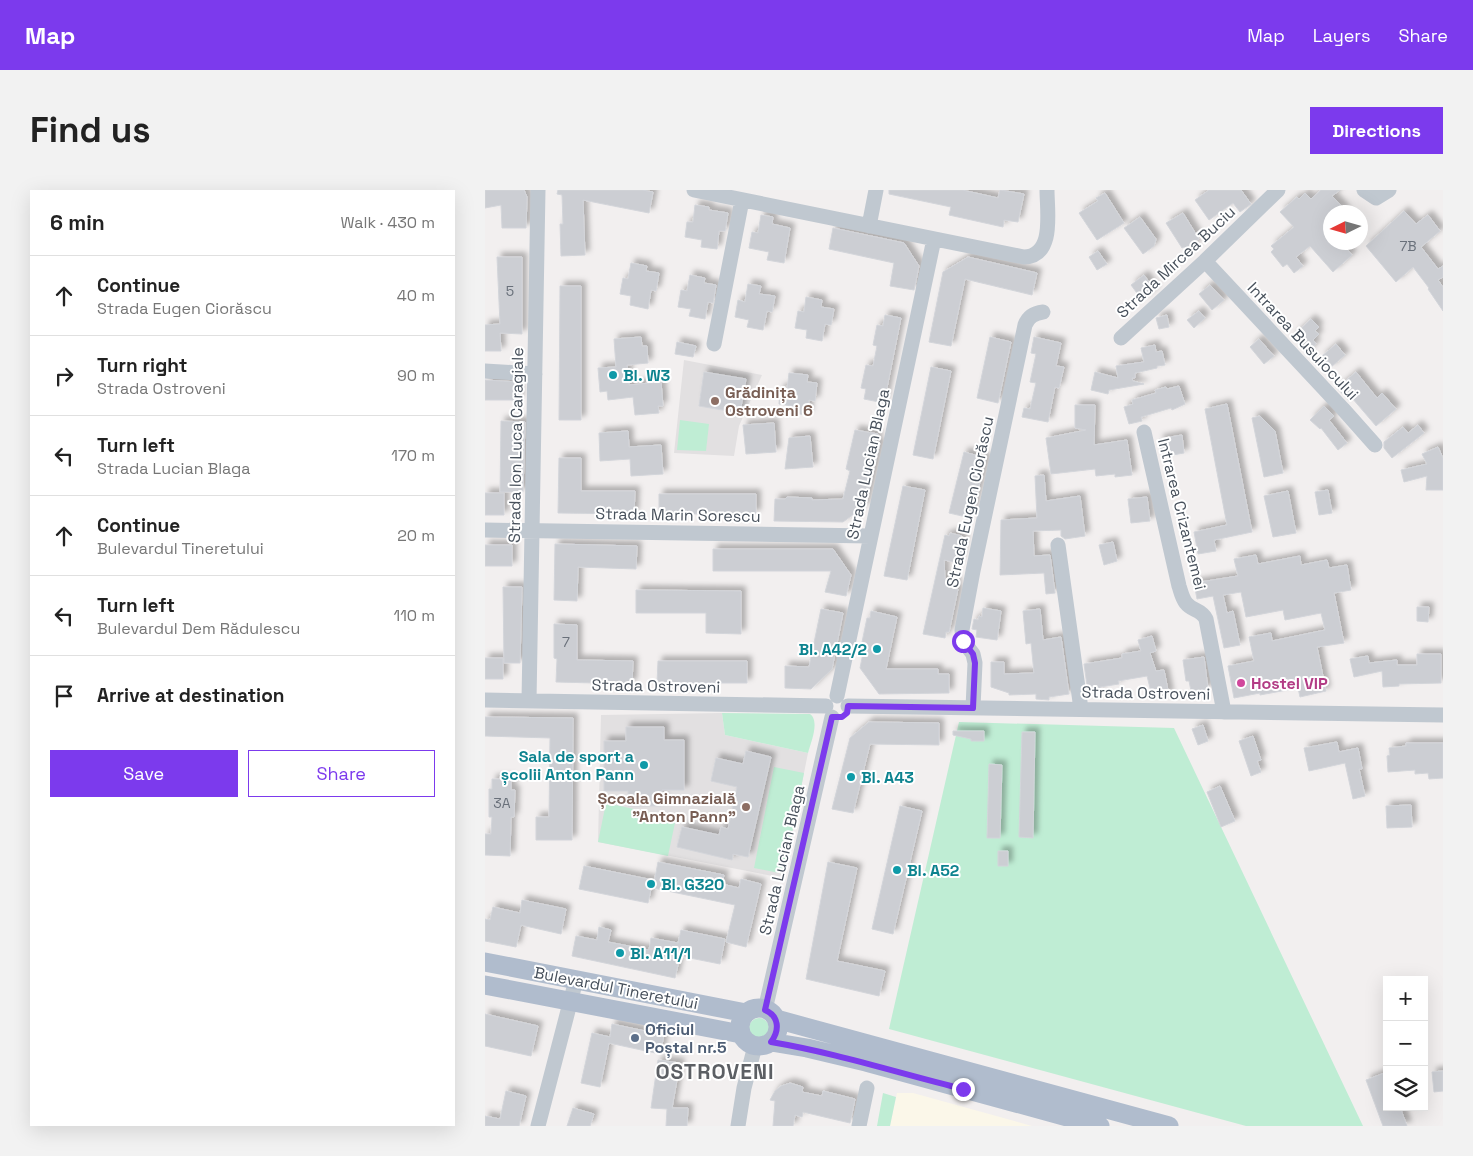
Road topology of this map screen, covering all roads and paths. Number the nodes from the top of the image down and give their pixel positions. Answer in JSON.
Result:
{"nodes":[{"id":1,"x":539,"y":190,"type":"edge"},
{"id":2,"x":694,"y":190,"type":"edge"},
{"id":3,"x":875,"y":190,"type":"edge"},
{"id":4,"x":1047,"y":190,"type":"edge"},
{"id":5,"x":1278,"y":190,"type":"edge"},
{"id":6,"x":1364,"y":190,"type":"edge"},
{"id":7,"x":1389,"y":190,"type":"edge"},
{"id":8,"x":742,"y":200,"type":"junction"},
{"id":9,"x":869,"y":226,"type":"junction"},
{"id":10,"x":933,"y":239,"type":"junction"},
{"id":11,"x":1205,"y":261,"type":"junction"},
{"id":12,"x":1043,"y":312,"type":"dead end"},
{"id":13,"x":1121,"y":338,"type":"dead end"},
{"id":14,"x":714,"y":344,"type":"dead end"},
{"id":15,"x":485,"y":371,"type":"edge"},
{"id":16,"x":535,"y":374,"type":"junction"},
{"id":17,"x":1144,"y":432,"type":"dead end"},
{"id":18,"x":1375,"y":445,"type":"dead end"},
{"id":19,"x":485,"y":530,"type":"edge"},
{"id":20,"x":532,"y":531,"type":"junction"},
{"id":21,"x":870,"y":536,"type":"junction"},
{"id":22,"x":1058,"y":545,"type":"dead end"},
{"id":23,"x":485,"y":700,"type":"edge"},
{"id":24,"x":529,"y":701,"type":"junction"},
{"id":25,"x":832,"y":706,"type":"junction"},
{"id":26,"x":973,"y":708,"type":"junction"},
{"id":27,"x":1081,"y":709,"type":"junction"},
{"id":28,"x":1224,"y":712,"type":"junction"},
{"id":29,"x":1443,"y":715,"type":"edge"},
{"id":30,"x":485,"y":962,"type":"edge"},
{"id":31,"x":576,"y":980,"type":"junction"},
{"id":32,"x":485,"y":985,"type":"edge"},
{"id":33,"x":571,"y":1002,"type":"junction"},
{"id":34,"x":746,"y":1013,"type":"junction"},
{"id":35,"x":770,"y":1014,"type":"junction"},
{"id":36,"x":756,"y":1040,"type":"junction"},
{"id":37,"x":867,"y":1088,"type":"dead end"},
{"id":38,"x":538,"y":1126,"type":"edge"},
{"id":39,"x":738,"y":1126,"type":"edge"},
{"id":40,"x":859,"y":1126,"type":"edge"},
{"id":41,"x":1100,"y":1126,"type":"edge"},
{"id":42,"x":1169,"y":1126,"type":"edge"}],
"edges":[{"from":1,"to":16,"type":"street","name":"Strada Ion Luca Caragiale"},
{"from":2,"to":8,"type":"street"},
{"from":3,"to":9,"type":"street"},
{"from":4,"to":10,"type":"street"},
{"from":5,"to":11,"type":"street","name":"Strada Mircea Buciu"},
{"from":6,"to":7,"type":"street"},
{"from":8,"to":9,"type":"street"},
{"from":8,"to":14,"type":"street"},
{"from":9,"to":10,"type":"street"},
{"from":10,"to":21,"type":"street","name":"Strada Lucian Blaga"},
{"from":11,"to":13,"type":"street","name":"Strada Mircea Buciu"},
{"from":11,"to":18,"type":"street","name":"Intrarea Busuiocului"},
{"from":12,"to":26,"type":"street","name":"Strada Eugen Ciorăscu"},
{"from":15,"to":16,"type":"street"},
{"from":16,"to":20,"type":"street","name":"Strada Ion Luca Caragiale"},
{"from":17,"to":28,"type":"street","name":"Intrarea Crizantemei"},
{"from":19,"to":20,"type":"street","name":"Strada Marin Sorescu"},
{"from":20,"to":21,"type":"street","name":"Strada Marin Sorescu"},
{"from":20,"to":24,"type":"street","name":"Strada Ion Luca Caragiale"},
{"from":21,"to":25,"type":"street","name":"Strada Lucian Blaga"},
{"from":22,"to":27,"type":"street"},
{"from":23,"to":24,"type":"street","name":"Strada Ostroveni"},
{"from":24,"to":25,"type":"street","name":"Strada Ostroveni"},
{"from":25,"to":26,"type":"street","name":"Strada Ostroveni"},
{"from":25,"to":35,"type":"street","name":"Strada Lucian Blaga"},
{"from":26,"to":27,"type":"street","name":"Strada Ostroveni"},
{"from":27,"to":28,"type":"street","name":"Strada Ostroveni"},
{"from":28,"to":29,"type":"street","name":"Strada Ostroveni"},
{"from":30,"to":31,"type":"main road","name":"Bulevardul Tineretului"},
{"from":31,"to":33,"type":"street"},
{"from":31,"to":34,"type":"main road","name":"Bulevardul Tineretului"},
{"from":32,"to":33,"type":"main road","name":"Bulevardul Tineretului"},
{"from":33,"to":36,"type":"main road","name":"Bulevardul Tineretului"},
{"from":33,"to":38,"type":"street"},
{"from":34,"to":35,"type":"main road","name":"Bulevardul Tineretului"},
{"from":34,"to":36,"type":"main road"},
{"from":35,"to":36,"type":"main road"},
{"from":35,"to":42,"type":"main road"},
{"from":36,"to":39,"type":"street"},
{"from":36,"to":41,"type":"main road","name":"Bulevardul Tineretului"},
{"from":37,"to":40,"type":"street"}]}
